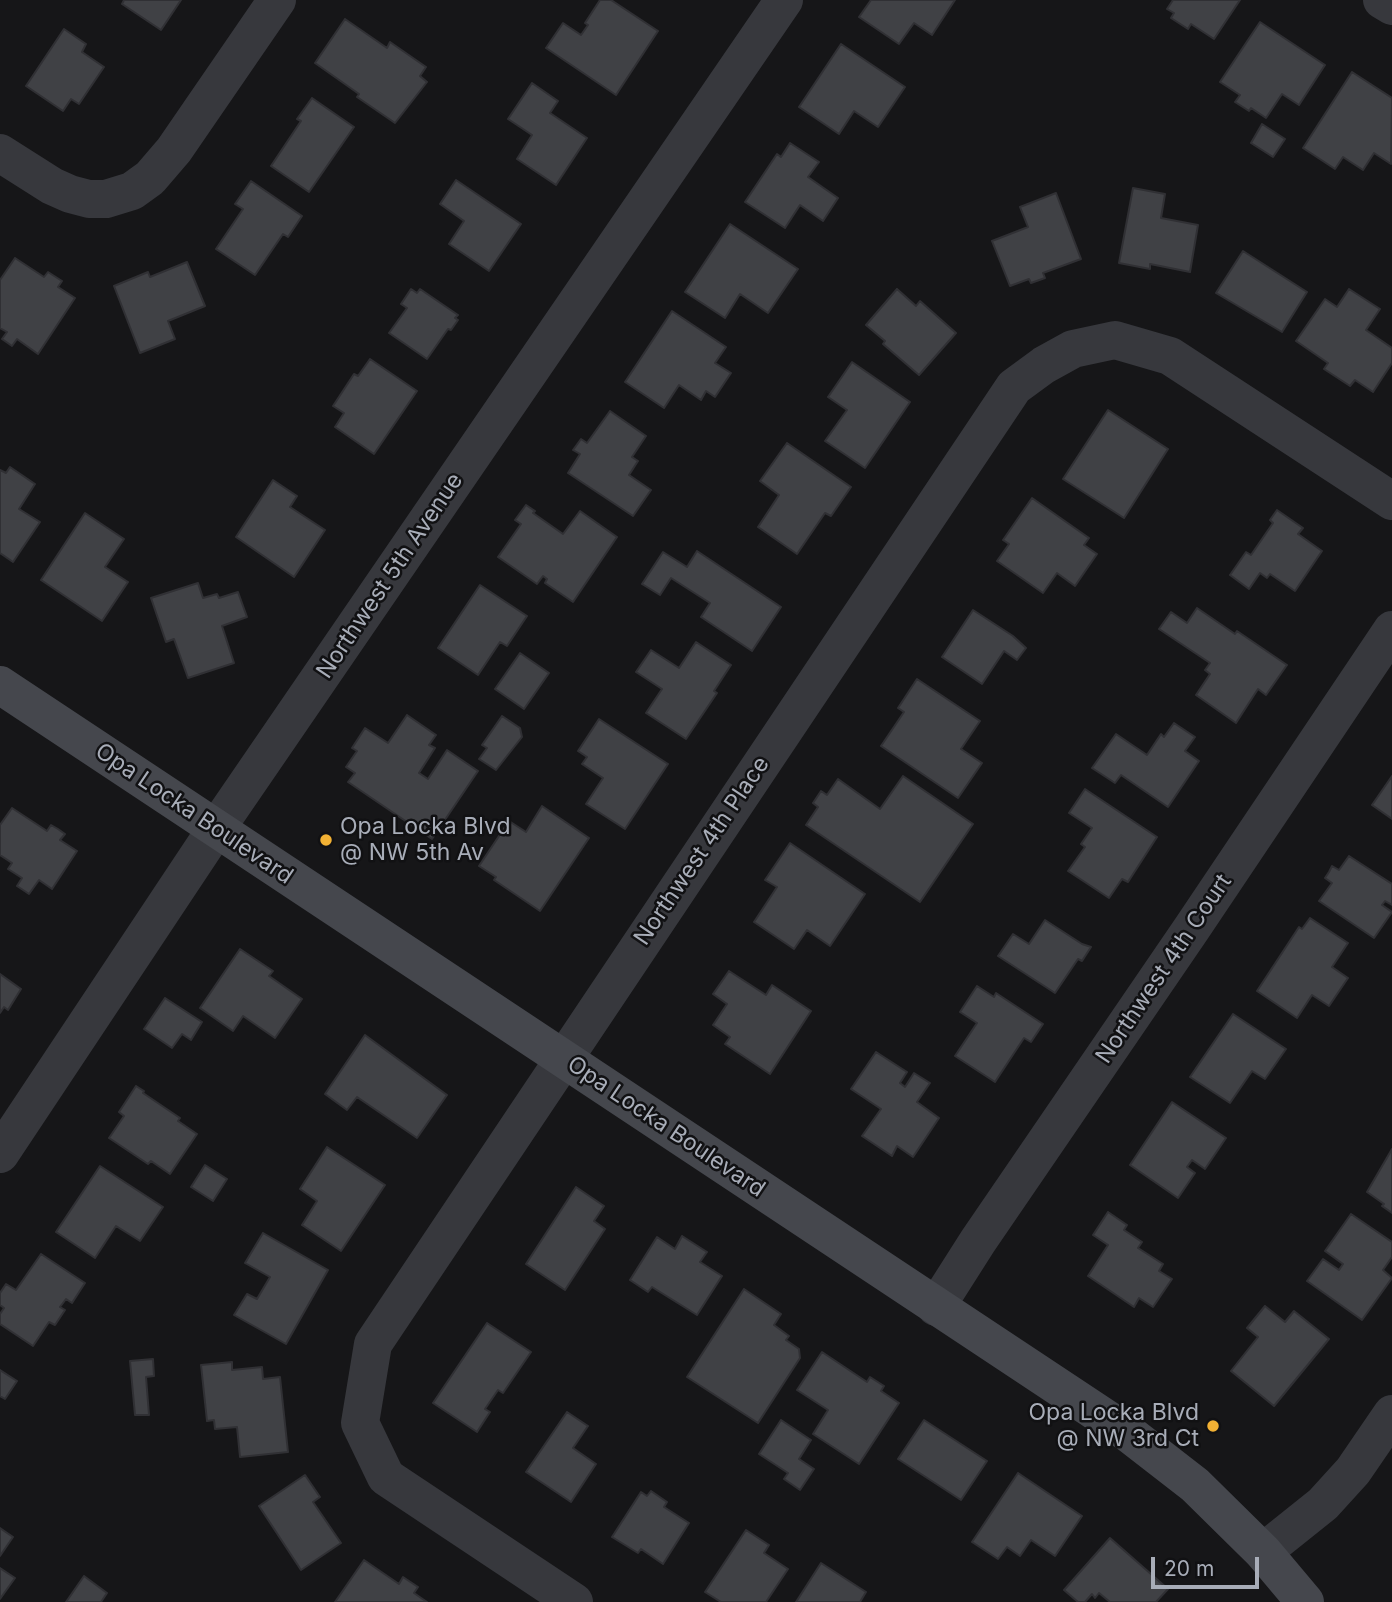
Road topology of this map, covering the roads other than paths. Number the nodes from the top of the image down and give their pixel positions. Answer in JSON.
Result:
{"nodes":[{"id":1,"x":277,"y":0,"type":"edge"},
{"id":2,"x":783,"y":0,"type":"edge"},
{"id":3,"x":1382,"y":0,"type":"edge"},
{"id":4,"x":1392,"y":6,"type":"edge"},
{"id":5,"x":0,"y":153,"type":"edge"},
{"id":6,"x":1392,"y":502,"type":"edge"},
{"id":7,"x":1392,"y":630,"type":"edge"},
{"id":8,"x":0,"y":685,"type":"edge"},
{"id":9,"x":216,"y":829,"type":"junction"},
{"id":10,"x":563,"y":1058,"type":"junction"},
{"id":11,"x":0,"y":1154,"type":"edge"},
{"id":12,"x":936,"y":1307,"type":"junction"},
{"id":13,"x":1392,"y":1414,"type":"edge"},
{"id":14,"x":1263,"y":1552,"type":"junction"},
{"id":15,"x":575,"y":1602,"type":"edge"},
{"id":16,"x":1305,"y":1602,"type":"edge"}],
"edges":[{"from":1,"to":5,"type":"street"},
{"from":2,"to":9,"type":"street","name":"Northwest 5th Avenue"},
{"from":3,"to":4,"type":"street"},
{"from":6,"to":10,"type":"street","name":"Northwest 4th Place"},
{"from":7,"to":12,"type":"street","name":"Northwest 4th Court"},
{"from":8,"to":9,"type":"main road","name":"Opa Locka Boulevard"},
{"from":9,"to":10,"type":"main road","name":"Opa Locka Boulevard"},
{"from":9,"to":11,"type":"street","name":"Northwest 5th Avenue"},
{"from":10,"to":12,"type":"main road","name":"Opa Locka Boulevard"},
{"from":10,"to":15,"type":"street","name":"Northwest 4th Place"},
{"from":12,"to":14,"type":"main road","name":"Opa Locka Boulevard"},
{"from":13,"to":14,"type":"street"},
{"from":14,"to":16,"type":"main road","name":"Opa Locka Boulevard"}]}
